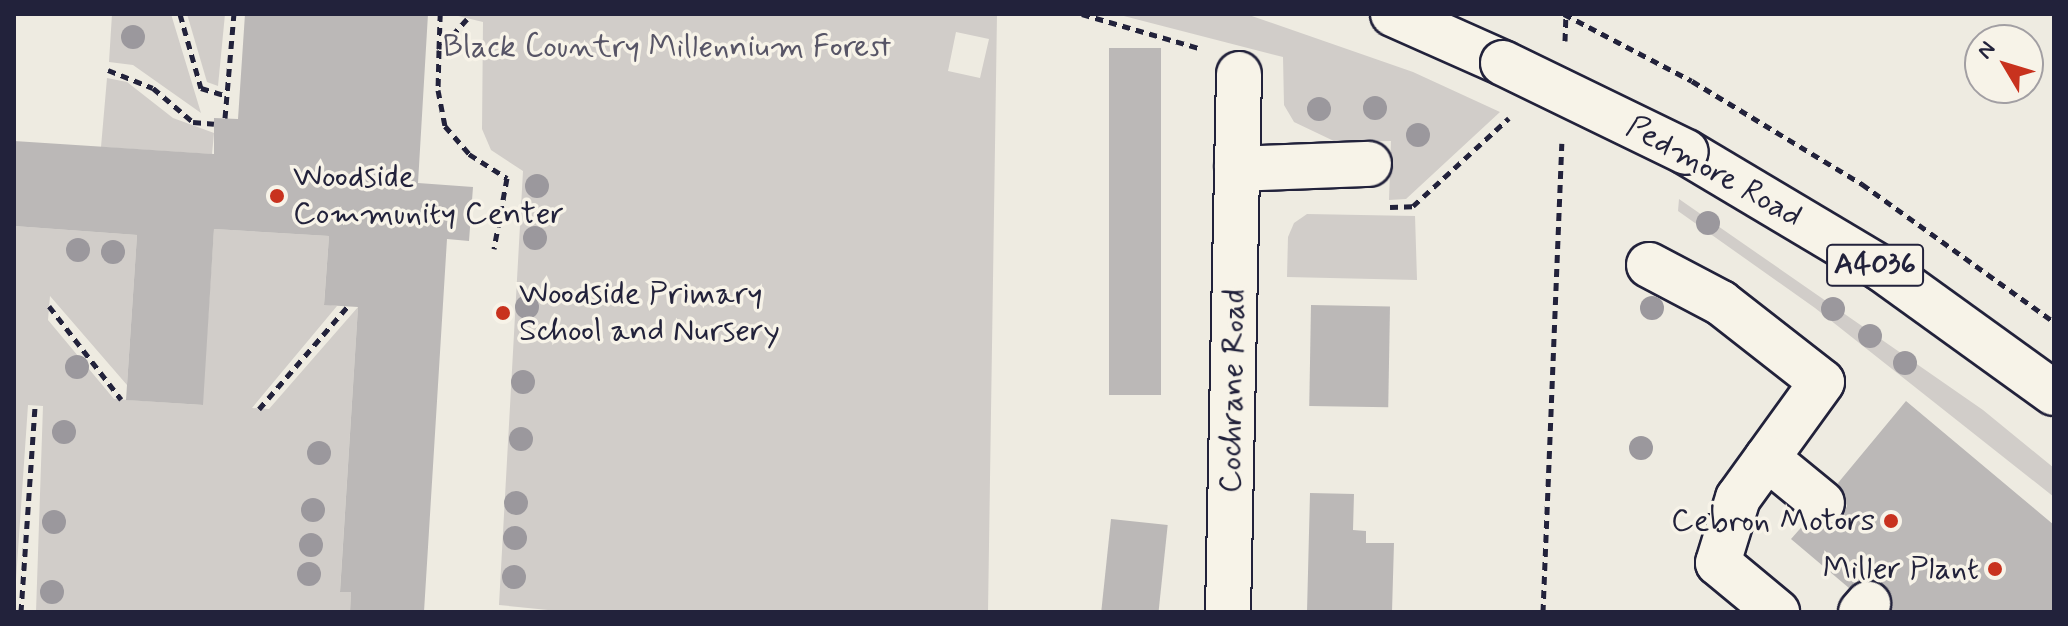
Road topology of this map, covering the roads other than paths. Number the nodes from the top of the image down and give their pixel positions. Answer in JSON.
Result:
{"nodes":[{"id":1,"x":1393,"y":14,"type":"edge"},
{"id":2,"x":1223,"y":62,"type":"road end"},
{"id":3,"x":1369,"y":164,"type":"dead end"},
{"id":4,"x":1237,"y":169,"type":"junction"},
{"id":5,"x":1649,"y":265,"type":"dead end"},
{"id":6,"x":2054,"y":393,"type":"edge"},
{"id":7,"x":1767,"y":458,"type":"junction"},
{"id":8,"x":1822,"y":503,"type":"dead end"},
{"id":9,"x":1228,"y":612,"type":"edge"},
{"id":10,"x":1777,"y":612,"type":"edge"}],
"edges":[{"from":1,"to":6,"type":"main road","name":"Pedmore Road","number":"A4036","bridge":true},
{"from":2,"to":4,"type":"main road","name":"Cochrane Road"},
{"from":3,"to":4,"type":"main road"},
{"from":4,"to":9,"type":"main road","name":"Cochrane Road"},
{"from":5,"to":7,"type":"main road"},
{"from":7,"to":8,"type":"main road"},
{"from":7,"to":10,"type":"main road"}]}
